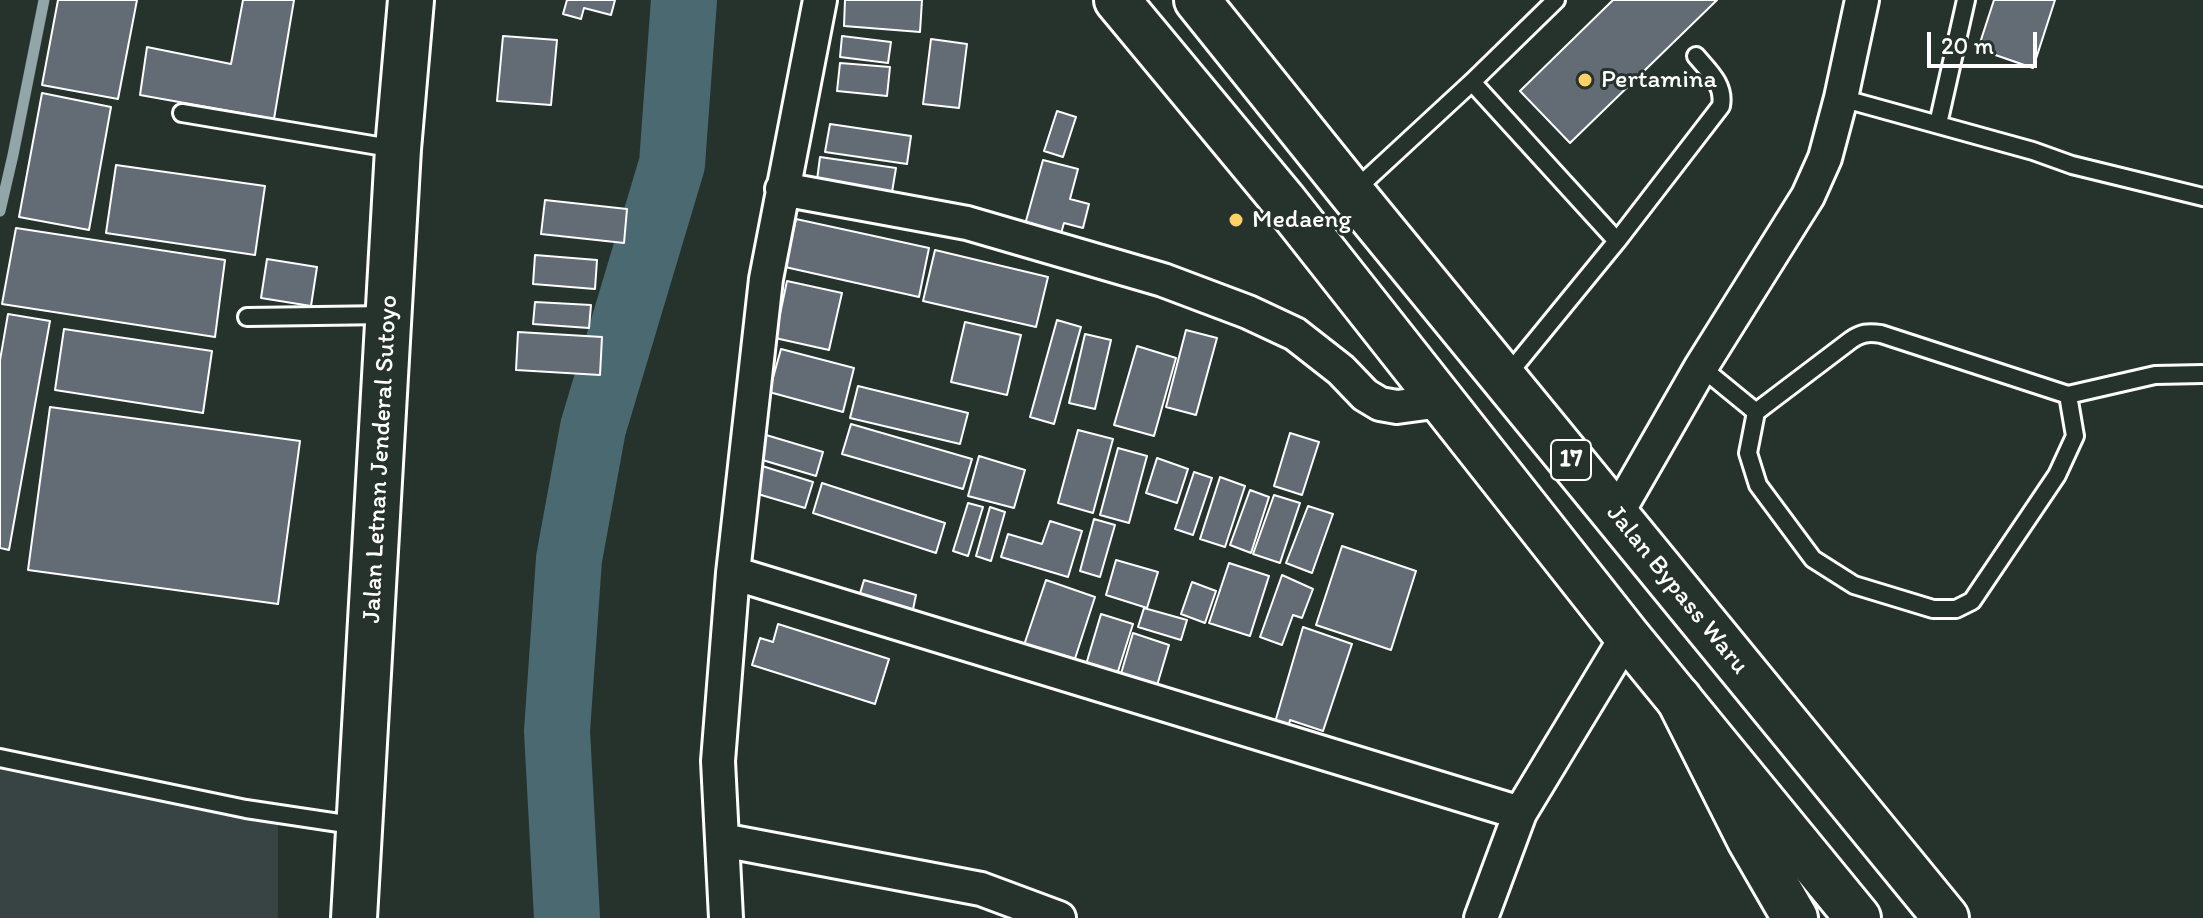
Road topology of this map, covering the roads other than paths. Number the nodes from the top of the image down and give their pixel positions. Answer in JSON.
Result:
{"nodes":[{"id":1,"x":411,"y":0,"type":"edge"},
{"id":2,"x":820,"y":0,"type":"edge"},
{"id":3,"x":1117,"y":0,"type":"edge"},
{"id":4,"x":1197,"y":0,"type":"edge"},
{"id":5,"x":1556,"y":0,"type":"edge"},
{"id":6,"x":1862,"y":0,"type":"edge"},
{"id":7,"x":1966,"y":0,"type":"edge"},
{"id":8,"x":1696,"y":56,"type":"dead end"},
{"id":9,"x":1472,"y":82,"type":"junction"},
{"id":10,"x":1841,"y":98,"type":"junction"},
{"id":11,"x":182,"y":113,"type":"dead end"},
{"id":12,"x":1938,"y":124,"type":"junction"},
{"id":13,"x":398,"y":149,"type":"junction"},
{"id":14,"x":782,"y":189,"type":"junction"},
{"id":15,"x":1352,"y":193,"type":"junction"},
{"id":16,"x":2203,"y":197,"type":"edge"},
{"id":17,"x":1617,"y":241,"type":"junction"},
{"id":18,"x":389,"y":315,"type":"junction"},
{"id":19,"x":247,"y":317,"type":"dead end"},
{"id":20,"x":1701,"y":367,"type":"junction"},
{"id":21,"x":2203,"y":374,"type":"edge"},
{"id":22,"x":1504,"y":379,"type":"junction"},
{"id":23,"x":2068,"y":395,"type":"junction"},
{"id":24,"x":1441,"y":401,"type":"junction"},
{"id":25,"x":1756,"y":412,"type":"junction"},
{"id":26,"x":1616,"y":515,"type":"junction"},
{"id":27,"x":733,"y":573,"type":"junction"},
{"id":28,"x":1627,"y":636,"type":"junction"},
{"id":29,"x":1679,"y":699,"type":"junction"},
{"id":30,"x":0,"y":758,"type":"edge"},
{"id":31,"x":1520,"y":813,"type":"junction"},
{"id":32,"x":360,"y":826,"type":"junction"},
{"id":33,"x":722,"y":840,"type":"junction"},
{"id":34,"x":354,"y":918,"type":"edge"},
{"id":35,"x":726,"y":918,"type":"edge"},
{"id":36,"x":1059,"y":918,"type":"edge"},
{"id":37,"x":1481,"y":918,"type":"edge"},
{"id":38,"x":1795,"y":918,"type":"edge"},
{"id":39,"x":1858,"y":918,"type":"edge"},
{"id":40,"x":1946,"y":918,"type":"edge"}],
"edges":[{"from":1,"to":13,"type":"highway","name":"Jalan Letnan Jenderal Sutoyo"},
{"from":2,"to":14,"type":"street"},
{"from":3,"to":24,"type":"highway","number":"17"},
{"from":4,"to":15,"type":"highway","name":"Jalan Bypass Waru","number":"17"},
{"from":5,"to":9,"type":"lane"},
{"from":6,"to":10,"type":"street"},
{"from":7,"to":12,"type":"lane"},
{"from":8,"to":17,"type":"lane"},
{"from":9,"to":15,"type":"lane"},
{"from":9,"to":17,"type":"lane"},
{"from":10,"to":12,"type":"lane"},
{"from":10,"to":20,"type":"street"},
{"from":11,"to":13,"type":"lane"},
{"from":12,"to":16,"type":"lane"},
{"from":13,"to":18,"type":"highway","name":"Jalan Letnan Jenderal Sutoyo"},
{"from":14,"to":24,"type":"street"},
{"from":14,"to":27,"type":"street"},
{"from":15,"to":22,"type":"highway","name":"Jalan Bypass Waru","number":"17"},
{"from":17,"to":22,"type":"lane"},
{"from":18,"to":19,"type":"lane"},
{"from":18,"to":32,"type":"highway","name":"Jalan Letnan Jenderal Sutoyo"},
{"from":20,"to":25,"type":"lane"},
{"from":20,"to":26,"type":"street"},
{"from":21,"to":23,"type":"lane"},
{"from":22,"to":26,"type":"highway","name":"Jalan Bypass Waru","number":"17"},
{"from":23,"to":25,"type":"lane"},
{"from":23,"to":25,"type":"lane"},
{"from":24,"to":28,"type":"highway","number":"17"},
{"from":26,"to":40,"type":"highway","name":"Jalan Bypass Waru","number":"17"},
{"from":27,"to":31,"type":"street"},
{"from":27,"to":33,"type":"street"},
{"from":28,"to":29,"type":"highway","number":"17"},
{"from":28,"to":31,"type":"street"},
{"from":29,"to":38,"type":"highway"},
{"from":29,"to":39,"type":"highway","number":"17"},
{"from":30,"to":32,"type":"lane"},
{"from":31,"to":37,"type":"street"},
{"from":32,"to":34,"type":"highway","name":"Jalan Letnan Jenderal Sutoyo"},
{"from":33,"to":35,"type":"street"},
{"from":33,"to":36,"type":"street"}]}
